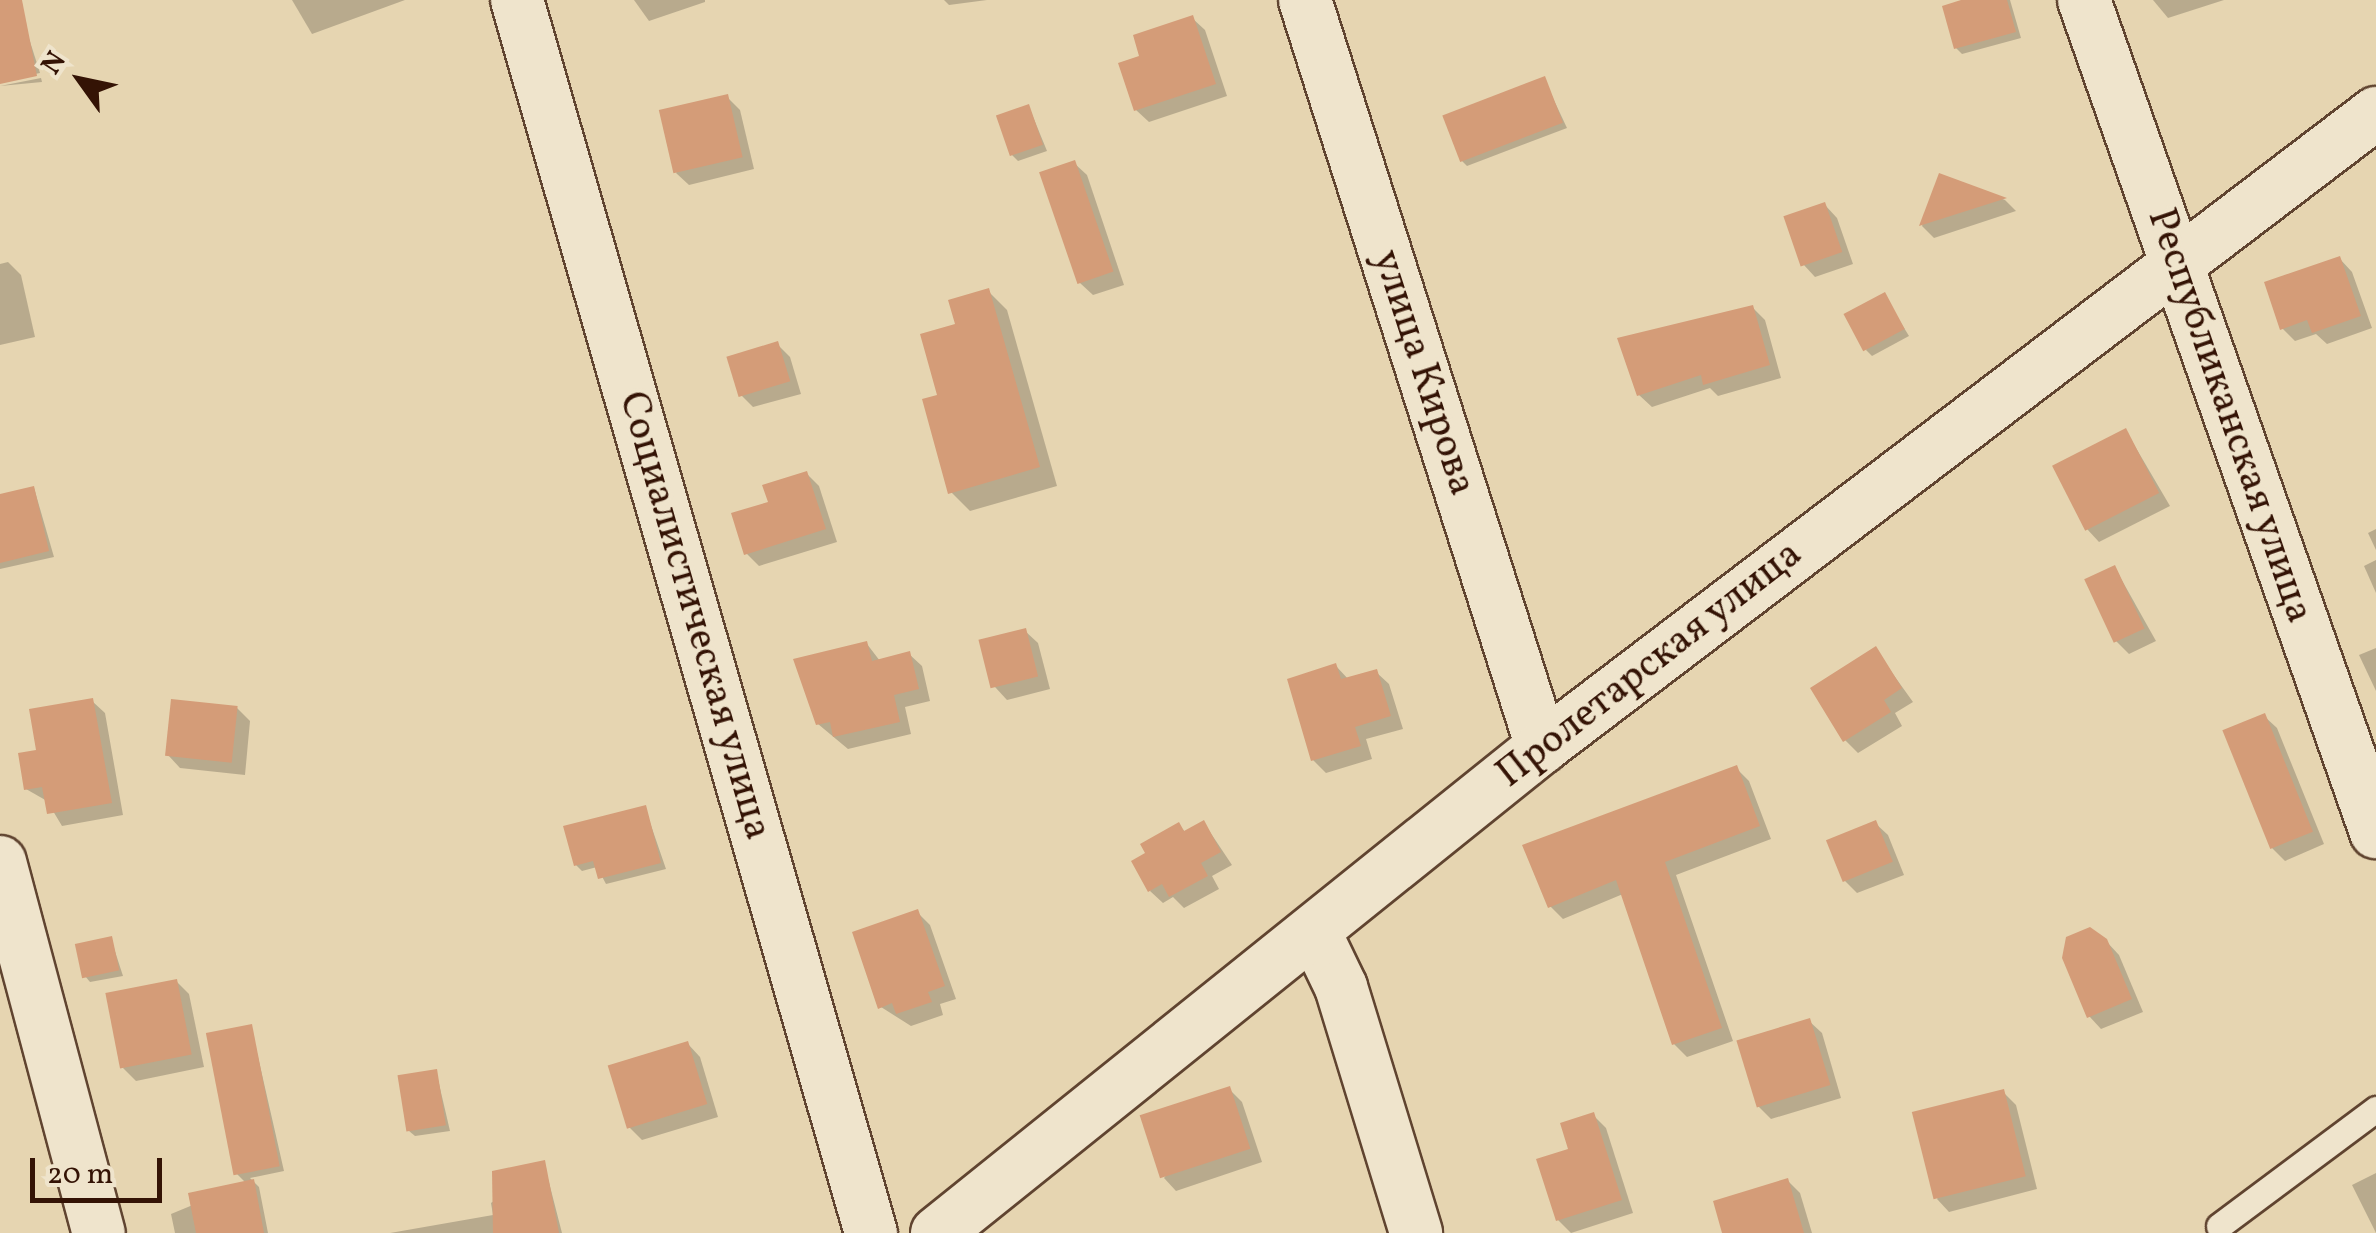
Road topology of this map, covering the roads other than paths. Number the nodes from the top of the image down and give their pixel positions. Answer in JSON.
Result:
{"nodes":[{"id":1,"x":518,"y":0,"type":"edge"},
{"id":2,"x":1305,"y":0,"type":"edge"},
{"id":3,"x":2084,"y":0,"type":"edge"},
{"id":4,"x":2376,"y":113,"type":"edge"},
{"id":5,"x":2174,"y":262,"type":"junction"},
{"id":6,"x":1542,"y":747,"type":"junction"},
{"id":7,"x":2376,"y":832,"type":"edge"},
{"id":8,"x":0,"y":862,"type":"edge"},
{"id":9,"x":1314,"y":933,"type":"junction"},
{"id":10,"x":2376,"y":1110,"type":"edge"},
{"id":11,"x":2219,"y":1226,"type":"dead end"},
{"id":12,"x":99,"y":1233,"type":"edge"},
{"id":13,"x":871,"y":1233,"type":"edge"},
{"id":14,"x":937,"y":1233,"type":"edge"},
{"id":15,"x":1416,"y":1233,"type":"edge"}],
"edges":[{"from":1,"to":13,"type":"street","name":"Социалистическая улица"},
{"from":2,"to":6,"type":"street","name":"улица Кирова"},
{"from":3,"to":5,"type":"street","name":"Республиканская улица"},
{"from":4,"to":5,"type":"street","name":"Пролетарская улица"},
{"from":5,"to":6,"type":"street","name":"Пролетарская улица"},
{"from":5,"to":7,"type":"street","name":"Республиканская улица"},
{"from":6,"to":9,"type":"street","name":"Пролетарская улица"},
{"from":8,"to":12,"type":"street"},
{"from":9,"to":14,"type":"street","name":"Пролетарская улица"},
{"from":9,"to":15,"type":"street"},
{"from":10,"to":11,"type":"lane"}]}
